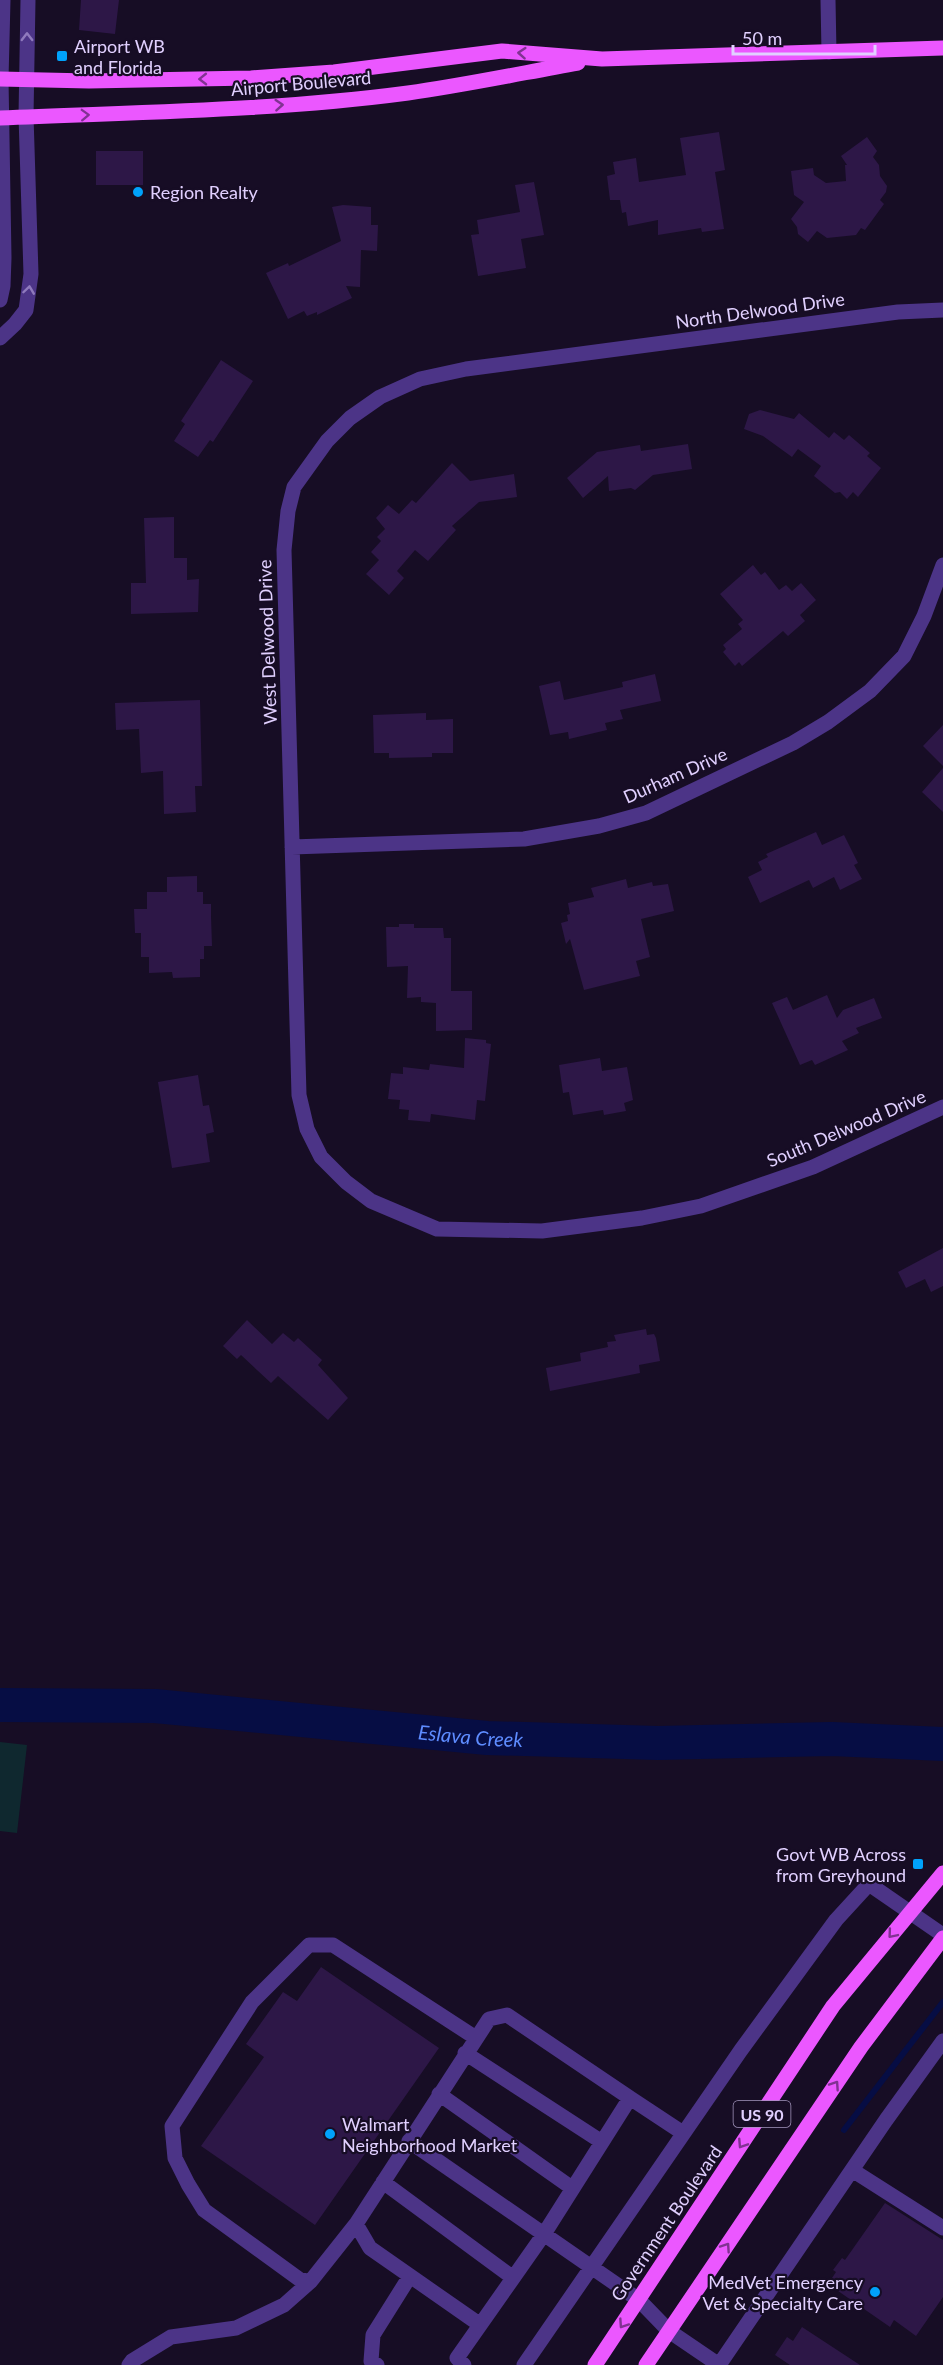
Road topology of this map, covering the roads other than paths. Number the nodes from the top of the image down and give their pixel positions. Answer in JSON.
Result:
{"nodes":[{"id":1,"x":3,"y":0,"type":"edge"},
{"id":2,"x":28,"y":0,"type":"edge"},
{"id":3,"x":828,"y":0,"type":"edge"},
{"id":4,"x":943,"y":48,"type":"edge"},
{"id":5,"x":829,"y":52,"type":"junction"},
{"id":6,"x":602,"y":59,"type":"junction"},
{"id":7,"x":1,"y":79,"type":"edge"},
{"id":8,"x":27,"y":79,"type":"junction"},
{"id":9,"x":26,"y":116,"type":"junction"},
{"id":10,"x":1,"y":118,"type":"edge"},
{"id":11,"x":0,"y":300,"type":"edge"},
{"id":12,"x":943,"y":310,"type":"edge"},
{"id":13,"x":0,"y":338,"type":"edge"},
{"id":14,"x":582,"y":354,"type":"joint"},
{"id":15,"x":943,"y":565,"type":"edge"},
{"id":16,"x":292,"y":847,"type":"junction"},
{"id":17,"x":943,"y":1107,"type":"edge"},
{"id":18,"x":307,"y":1129,"type":"joint"},
{"id":19,"x":943,"y":1873,"type":"edge"},
{"id":20,"x":909,"y":1914,"type":"junction"},
{"id":21,"x":943,"y":1936,"type":"edge"},
{"id":22,"x":476,"y":2038,"type":"junction"},
{"id":23,"x":943,"y":2041,"type":"edge"},
{"id":24,"x":465,"y":2053,"type":"junction"},
{"id":25,"x":440,"y":2094,"type":"junction"},
{"id":26,"x":630,"y":2098,"type":"junction"},
{"id":27,"x":683,"y":2133,"type":"junction"},
{"id":28,"x":409,"y":2141,"type":"junction"},
{"id":29,"x":602,"y":2142,"type":"junction"},
{"id":30,"x":852,"y":2170,"type":"junction"},
{"id":31,"x":383,"y":2182,"type":"junction"},
{"id":32,"x":572,"y":2188,"type":"junction"},
{"id":33,"x":356,"y":2224,"type":"junction"},
{"id":34,"x":943,"y":2228,"type":"edge"},
{"id":35,"x":544,"y":2234,"type":"junction"},
{"id":36,"x":592,"y":2267,"type":"junction"},
{"id":37,"x":410,"y":2276,"type":"junction"},
{"id":38,"x":513,"y":2277,"type":"junction"},
{"id":39,"x":310,"y":2282,"type":"junction"},
{"id":40,"x":639,"y":2300,"type":"junction"},
{"id":41,"x":479,"y":2324,"type":"junction"},
{"id":42,"x":669,"y":2331,"type":"junction"},
{"id":43,"x":456,"y":2363,"type":"edge"},
{"id":44,"x":129,"y":2365,"type":"edge"},
{"id":45,"x":377,"y":2365,"type":"edge"},
{"id":46,"x":524,"y":2365,"type":"edge"},
{"id":47,"x":595,"y":2365,"type":"edge"},
{"id":48,"x":646,"y":2365,"type":"edge"},
{"id":49,"x":719,"y":2365,"type":"edge"}],
"edges":[{"from":1,"to":7,"type":"street"},
{"from":8,"to":2,"type":"street","one_way":true},
{"from":3,"to":5,"type":"street"},
{"from":4,"to":5,"type":"main road","name":"Airport Boulevard"},
{"from":5,"to":6,"type":"main road","name":"Airport Boulevard"},
{"from":6,"to":8,"type":"main road","name":"Airport Boulevard","one_way":true},
{"from":9,"to":6,"type":"main road","name":"Airport Boulevard","one_way":true},
{"from":7,"to":8,"type":"main road","name":"Airport Boulevard"},
{"from":7,"to":10,"type":"street"},
{"from":8,"to":9,"type":"street"},
{"from":9,"to":10,"type":"main road","name":"Airport Boulevard"},
{"from":13,"to":9,"type":"street","one_way":true},
{"from":10,"to":11,"type":"street"},
{"from":12,"to":14,"type":"street","name":"North Delwood Drive"},
{"from":14,"to":16,"type":"street","name":"West Delwood Drive"},
{"from":15,"to":16,"type":"street","name":"Durham Drive"},
{"from":16,"to":18,"type":"street","name":"West Delwood Drive"},
{"from":17,"to":18,"type":"street","name":"South Delwood Drive"},
{"from":19,"to":20,"type":"main road","name":"Government Boulevard","number":"US 90"},
{"from":20,"to":21,"type":"street"},
{"from":20,"to":27,"type":"street"},
{"from":20,"to":40,"type":"main road","name":"Government Boulevard","number":"US 90","one_way":true},
{"from":42,"to":21,"type":"main road","number":"US 90","one_way":true},
{"from":22,"to":24,"type":"street"},
{"from":22,"to":26,"type":"street"},
{"from":22,"to":39,"type":"street"},
{"from":23,"to":30,"type":"street"},
{"from":24,"to":25,"type":"street"},
{"from":24,"to":29,"type":"street"},
{"from":25,"to":28,"type":"street"},
{"from":25,"to":32,"type":"street"},
{"from":26,"to":27,"type":"street"},
{"from":26,"to":29,"type":"street"},
{"from":27,"to":36,"type":"street"},
{"from":28,"to":31,"type":"street"},
{"from":28,"to":35,"type":"street"},
{"from":29,"to":32,"type":"street"},
{"from":30,"to":34,"type":"street"},
{"from":30,"to":49,"type":"street"},
{"from":31,"to":33,"type":"street"},
{"from":31,"to":38,"type":"street"},
{"from":32,"to":35,"type":"street"},
{"from":33,"to":37,"type":"street"},
{"from":33,"to":39,"type":"street"},
{"from":35,"to":36,"type":"street"},
{"from":35,"to":38,"type":"street"},
{"from":36,"to":40,"type":"street"},
{"from":36,"to":46,"type":"street"},
{"from":37,"to":41,"type":"street"},
{"from":37,"to":45,"type":"street"},
{"from":38,"to":41,"type":"street"},
{"from":39,"to":44,"type":"street"},
{"from":40,"to":42,"type":"street"},
{"from":40,"to":47,"type":"main road","name":"Government Boulevard","number":"US 90","one_way":true},
{"from":41,"to":43,"type":"street"},
{"from":42,"to":48,"type":"main road","number":"US 90"},
{"from":42,"to":49,"type":"street"}]}
